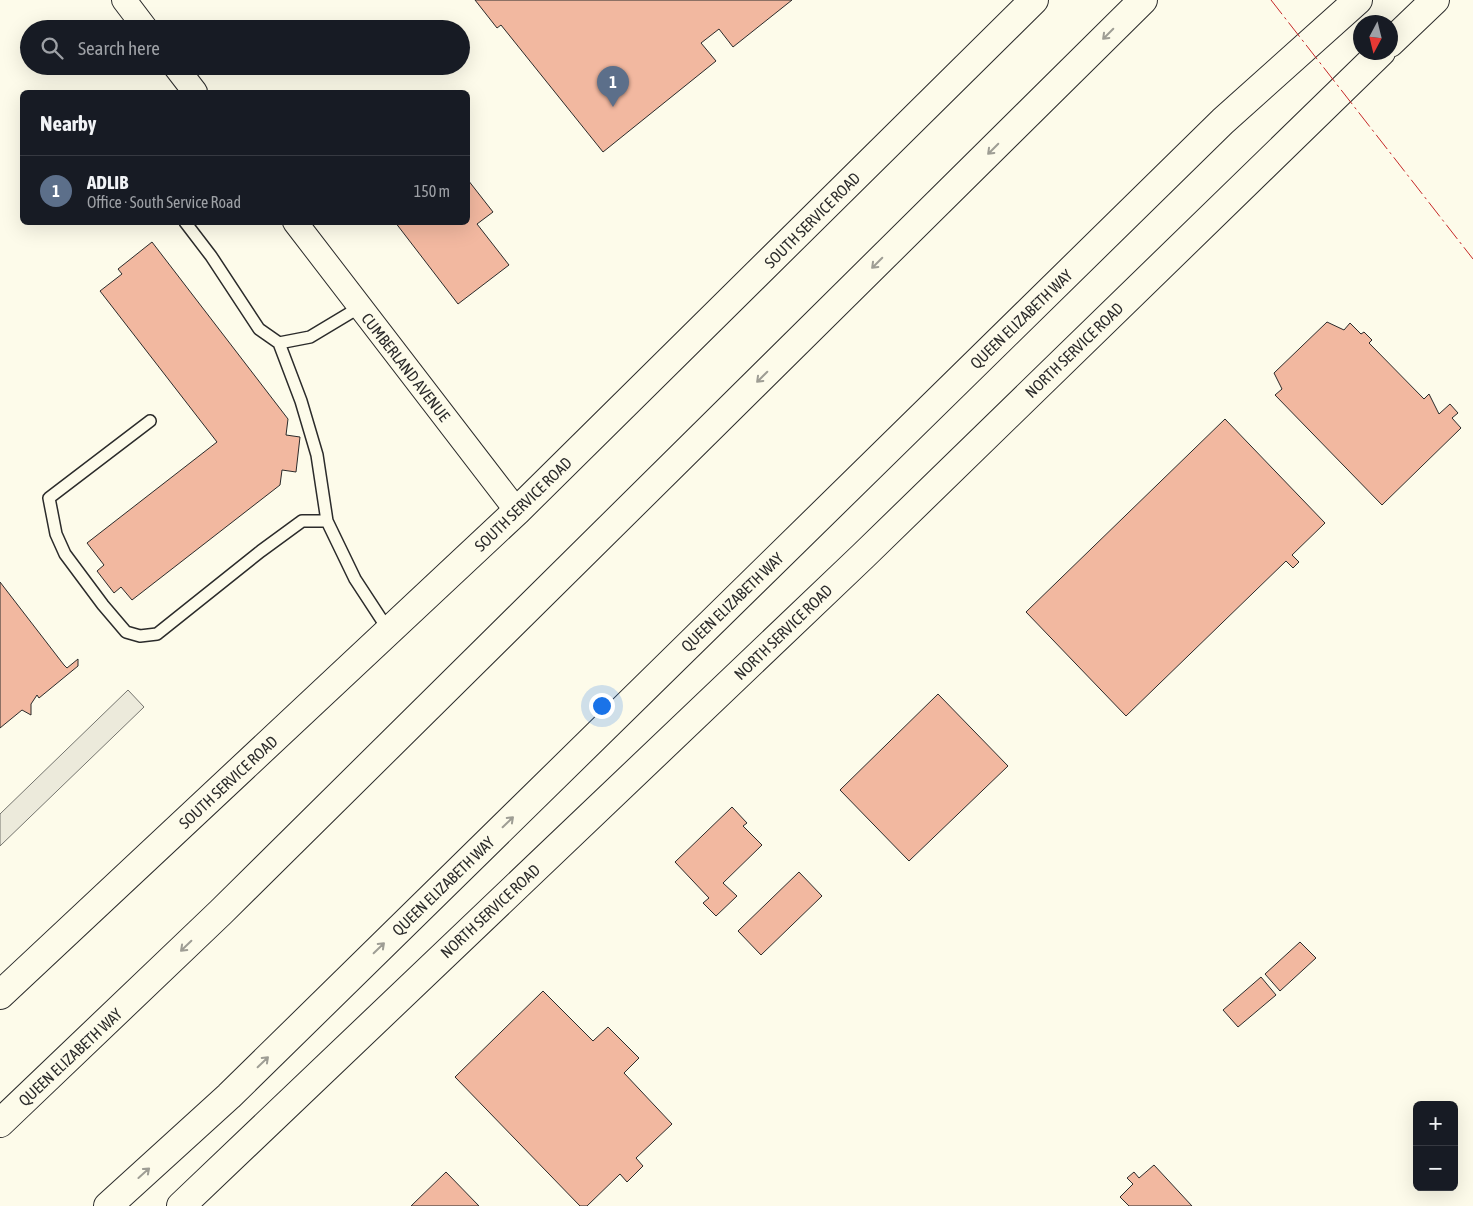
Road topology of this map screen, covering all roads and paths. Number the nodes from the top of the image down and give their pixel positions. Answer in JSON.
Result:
{"nodes":[{"id":1,"x":124,"y":0,"type":"edge"},
{"id":2,"x":1034,"y":0,"type":"edge"},
{"id":3,"x":1143,"y":0,"type":"edge"},
{"id":4,"x":1358,"y":0,"type":"edge"},
{"id":5,"x":1435,"y":0,"type":"edge"},
{"id":6,"x":139,"y":20,"type":"edge"},
{"id":7,"x":1398,"y":35,"type":"edge"},
{"id":8,"x":1373,"y":60,"type":"edge"},
{"id":9,"x":182,"y":75,"type":"edge"},
{"id":10,"x":193,"y":90,"type":"edge"},
{"id":11,"x":187,"y":225,"type":"edge"},
{"id":12,"x":297,"y":225,"type":"edge"},
{"id":13,"x":360,"y":307,"type":"junction"},
{"id":14,"x":279,"y":343,"type":"junction"},
{"id":15,"x":150,"y":421,"type":"dead end"},
{"id":16,"x":517,"y":511,"type":"junction"},
{"id":17,"x":327,"y":521,"type":"junction"},
{"id":18,"x":389,"y":631,"type":"junction"},
{"id":19,"x":0,"y":995,"type":"edge"},
{"id":20,"x":0,"y":1123,"type":"edge"},
{"id":21,"x":108,"y":1206,"type":"edge"},
{"id":22,"x":181,"y":1206,"type":"edge"}],
"edges":[{"from":1,"to":6,"type":"street"},
{"from":2,"to":16,"type":"main road","name":"SOUTH SERVICE ROAD"},
{"from":3,"to":20,"type":"main road","name":"QUEEN ELIZABETH WAY","one_way":true},
{"from":21,"to":4,"type":"main road","name":"QUEEN ELIZABETH WAY","one_way":true},
{"from":5,"to":7,"type":"main road"},
{"from":8,"to":22,"type":"main road","name":"NORTH SERVICE ROAD"},
{"from":9,"to":10,"type":"street"},
{"from":11,"to":14,"type":"lane"},
{"from":12,"to":13,"type":"street","name":"CUMBERLAND AVENUE"},
{"from":13,"to":14,"type":"lane"},
{"from":13,"to":16,"type":"street","name":"CUMBERLAND AVENUE"},
{"from":14,"to":17,"type":"lane"},
{"from":15,"to":17,"type":"lane"},
{"from":16,"to":18,"type":"main road","name":"SOUTH SERVICE ROAD"},
{"from":17,"to":18,"type":"lane"},
{"from":18,"to":19,"type":"main road","name":"SOUTH SERVICE ROAD"}]}
